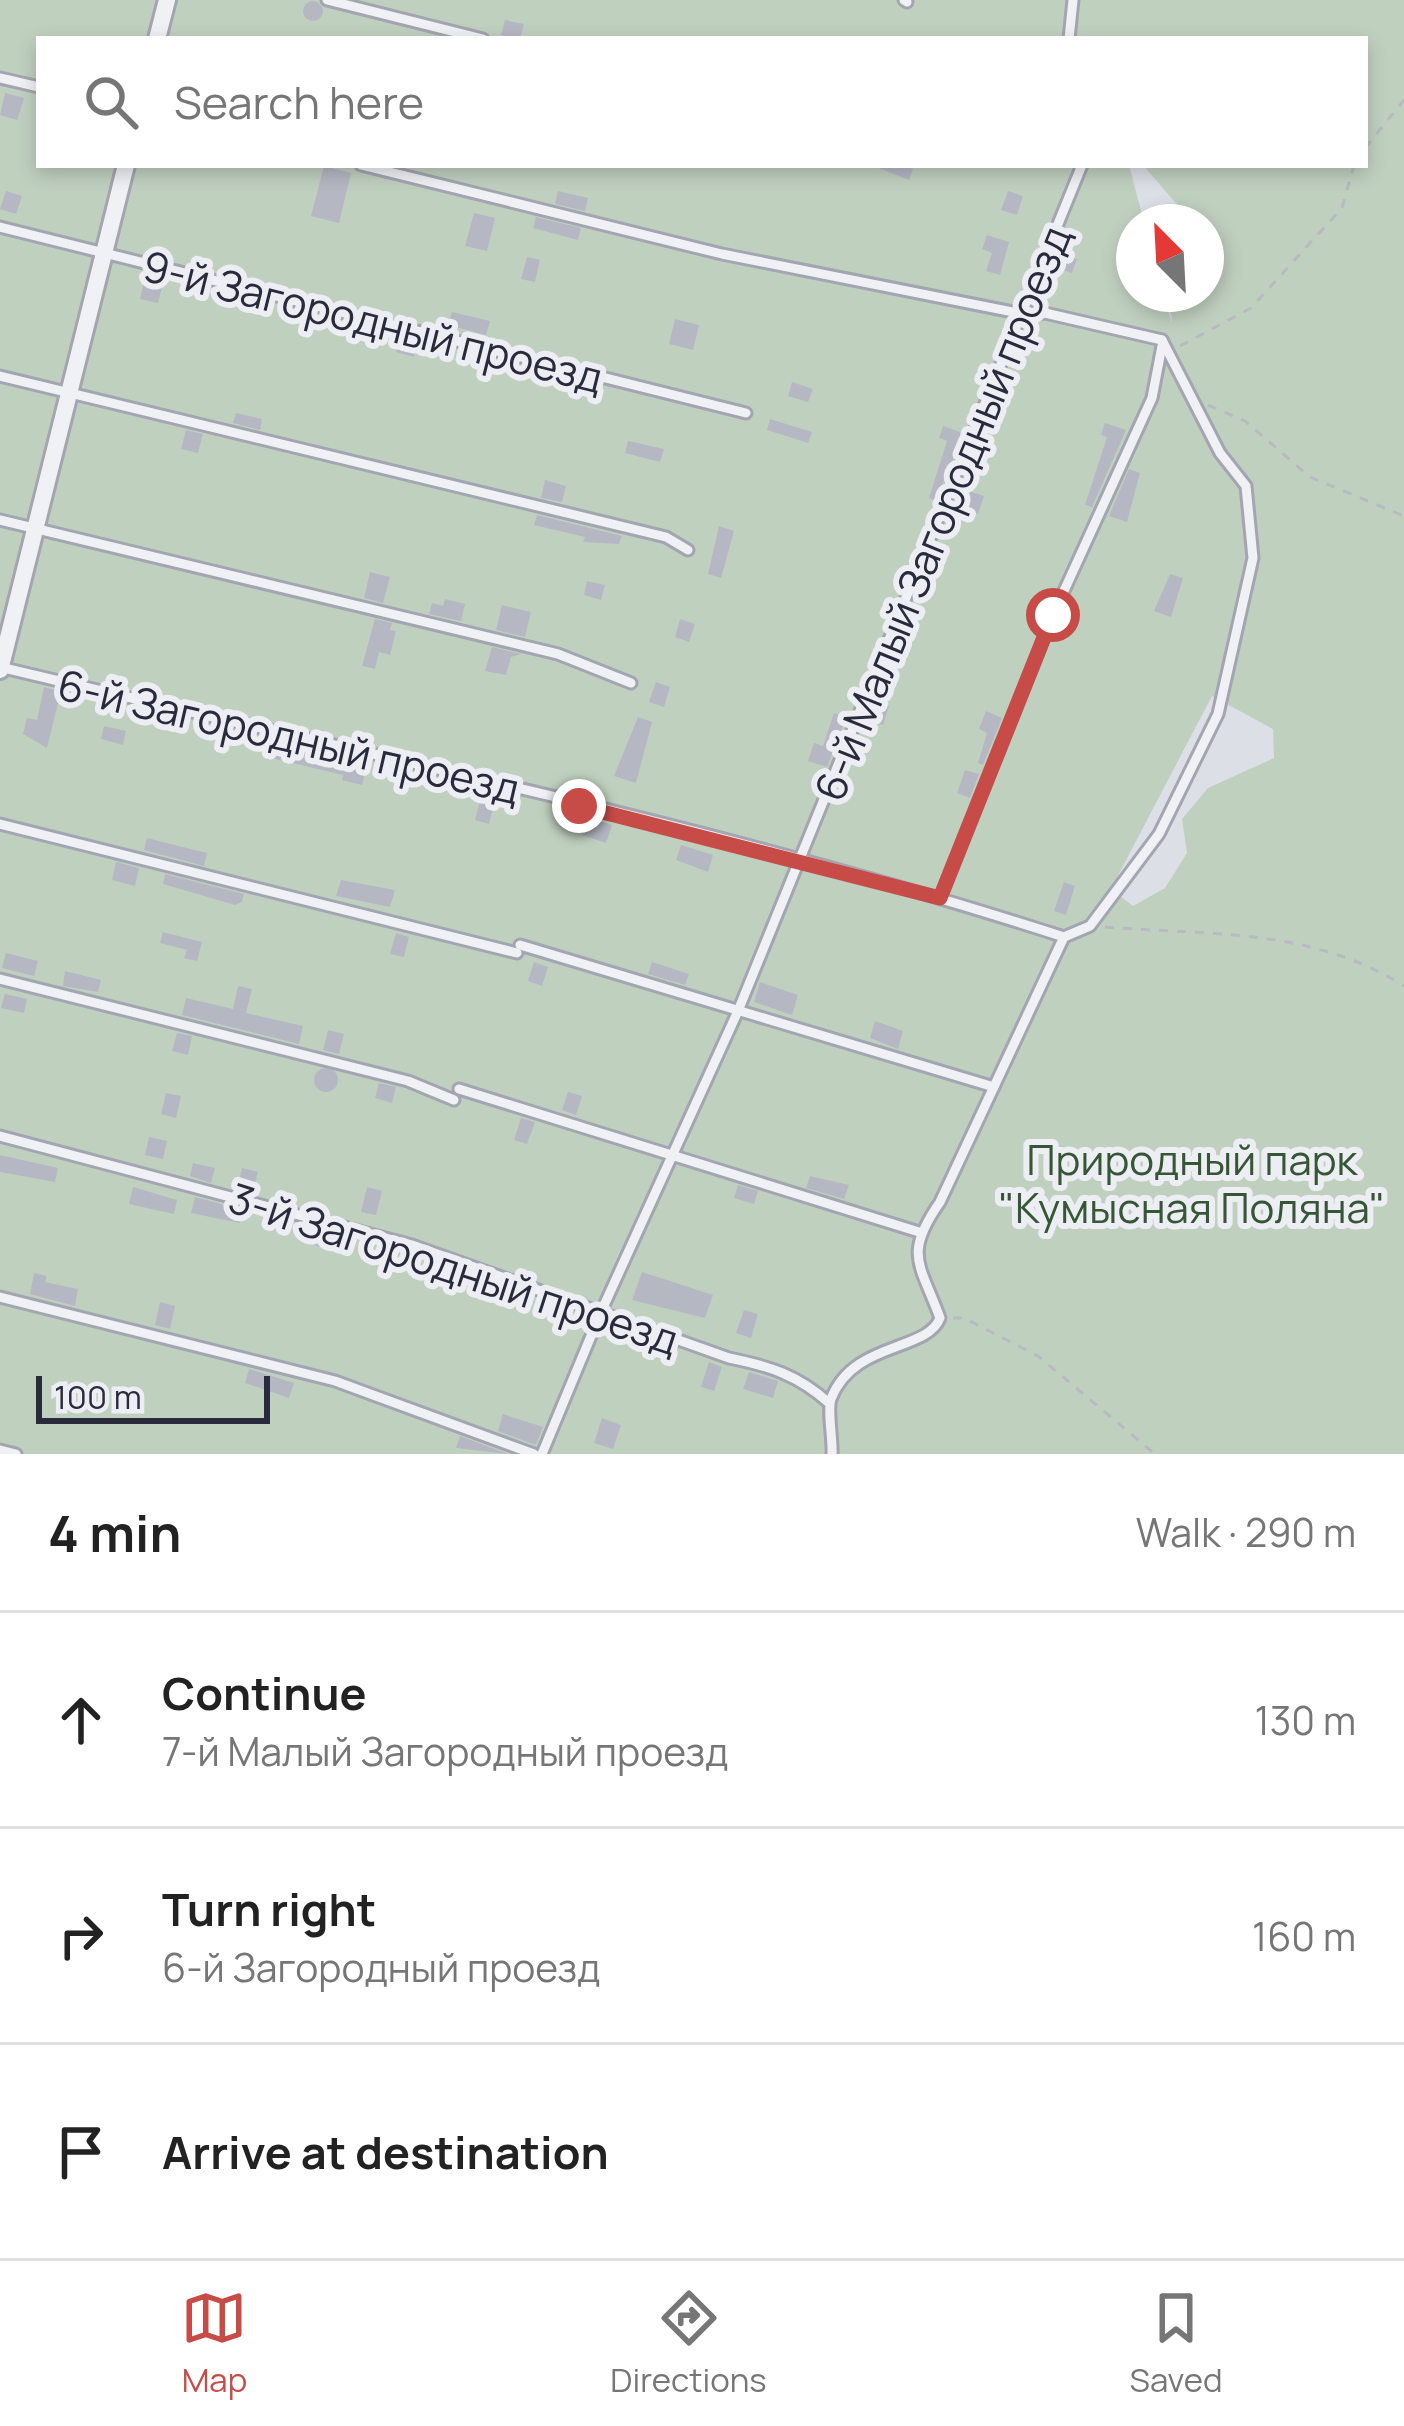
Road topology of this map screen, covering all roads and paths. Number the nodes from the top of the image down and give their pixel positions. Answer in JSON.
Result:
{"nodes":[{"id":1,"x":167,"y":0,"type":"edge"},
{"id":2,"x":327,"y":0,"type":"edge"},
{"id":3,"x":1072,"y":0,"type":"edge"},
{"id":4,"x":158,"y":36,"type":"edge"},
{"id":5,"x":471,"y":36,"type":"edge"},
{"id":6,"x":1069,"y":36,"type":"edge"},
{"id":7,"x":0,"y":78,"type":"edge"},
{"id":8,"x":36,"y":86,"type":"edge"},
{"id":9,"x":1404,"y":100,"type":"edge"},
{"id":10,"x":1368,"y":144,"type":"edge"},
{"id":11,"x":125,"y":168,"type":"edge"},
{"id":12,"x":373,"y":168,"type":"edge"},
{"id":13,"x":1081,"y":168,"type":"edge"},
{"id":14,"x":1353,"y":168,"type":"edge"},
{"id":15,"x":0,"y":227,"type":"edge"},
{"id":16,"x":104,"y":254,"type":"junction"},
{"id":17,"x":1023,"y":314,"type":"junction"},
{"id":18,"x":1162,"y":340,"type":"junction"},
{"id":19,"x":0,"y":376,"type":"edge"},
{"id":20,"x":69,"y":392,"type":"junction"},
{"id":21,"x":1196,"y":399,"type":"junction"},
{"id":22,"x":746,"y":413,"type":"dead end"},
{"id":23,"x":1404,"y":516,"type":"edge"},
{"id":24,"x":0,"y":520,"type":"edge"},
{"id":25,"x":35,"y":528,"type":"junction"},
{"id":26,"x":688,"y":550,"type":"dead end"},
{"id":27,"x":0,"y":668,"type":"edge"},
{"id":28,"x":632,"y":683,"type":"dead end"},
{"id":29,"x":0,"y":824,"type":"edge"},
{"id":30,"x":798,"y":862,"type":"junction"},
{"id":31,"x":940,"y":898,"type":"junction"},
{"id":32,"x":1090,"y":926,"type":"junction"},
{"id":33,"x":1064,"y":937,"type":"junction"},
{"id":34,"x":0,"y":979,"type":"edge"},
{"id":35,"x":1404,"y":986,"type":"edge"},
{"id":36,"x":739,"y":1012,"type":"junction"},
{"id":37,"x":994,"y":1088,"type":"junction"},
{"id":38,"x":0,"y":1136,"type":"edge"},
{"id":39,"x":671,"y":1154,"type":"junction"},
{"id":40,"x":920,"y":1232,"type":"junction"},
{"id":41,"x":0,"y":1297,"type":"edge"},
{"id":42,"x":601,"y":1312,"type":"junction"},
{"id":43,"x":940,"y":1318,"type":"junction"},
{"id":44,"x":829,"y":1402,"type":"junction"},
{"id":45,"x":0,"y":1450,"type":"edge"},
{"id":46,"x":16,"y":1454,"type":"edge"},
{"id":47,"x":538,"y":1454,"type":"edge"},
{"id":48,"x":832,"y":1454,"type":"edge"},
{"id":49,"x":1155,"y":1454,"type":"edge"}],
"edges":[{"from":1,"to":4,"type":"street"},
{"from":2,"to":5,"type":"lane"},
{"from":3,"to":6,"type":"lane"},
{"from":7,"to":8,"type":"lane"},
{"from":9,"to":10,"type":"path"},
{"from":11,"to":16,"type":"street"},
{"from":12,"to":17,"type":"lane"},
{"from":13,"to":17,"type":"lane","name":"6-й Малый Загородный проезд"},
{"from":14,"to":18,"type":"path"},
{"from":15,"to":16,"type":"lane","name":"9-й Загородный проезд"},
{"from":16,"to":20,"type":"street"},
{"from":16,"to":22,"type":"lane","name":"9-й Загородный проезд"},
{"from":17,"to":18,"type":"lane"},
{"from":17,"to":30,"type":"lane","name":"6-й Малый Загородный проезд"},
{"from":18,"to":21,"type":"lane"},
{"from":18,"to":31,"type":"lane"},
{"from":19,"to":20,"type":"lane"},
{"from":20,"to":25,"type":"street"},
{"from":20,"to":26,"type":"lane"},
{"from":21,"to":23,"type":"path"},
{"from":21,"to":32,"type":"lane"},
{"from":24,"to":25,"type":"lane"},
{"from":25,"to":27,"type":"street"},
{"from":25,"to":28,"type":"lane"},
{"from":27,"to":30,"type":"lane","name":"6-й Загородный проезд"},
{"from":29,"to":36,"type":"lane"},
{"from":30,"to":31,"type":"lane","name":"6-й Загородный проезд"},
{"from":30,"to":36,"type":"lane","name":"6-й Малый Загородный проезд"},
{"from":31,"to":33,"type":"lane","name":"6-й Загородный проезд"},
{"from":32,"to":33,"type":"lane"},
{"from":32,"to":35,"type":"path"},
{"from":33,"to":37,"type":"lane"},
{"from":34,"to":39,"type":"lane"},
{"from":36,"to":37,"type":"lane"},
{"from":36,"to":39,"type":"lane","name":"6-й Малый Загородный проезд"},
{"from":37,"to":40,"type":"lane"},
{"from":38,"to":42,"type":"lane","name":"3-й Загородный проезд"},
{"from":39,"to":40,"type":"lane"},
{"from":39,"to":42,"type":"lane","name":"6-й Малый Загородный проезд"},
{"from":40,"to":43,"type":"lane"},
{"from":41,"to":47,"type":"lane"},
{"from":42,"to":44,"type":"lane","name":"3-й Загородный проезд"},
{"from":42,"to":47,"type":"lane","name":"6-й Малый Загородный проезд"},
{"from":43,"to":44,"type":"lane"},
{"from":43,"to":49,"type":"path"},
{"from":44,"to":48,"type":"lane"},
{"from":45,"to":46,"type":"lane"}]}
